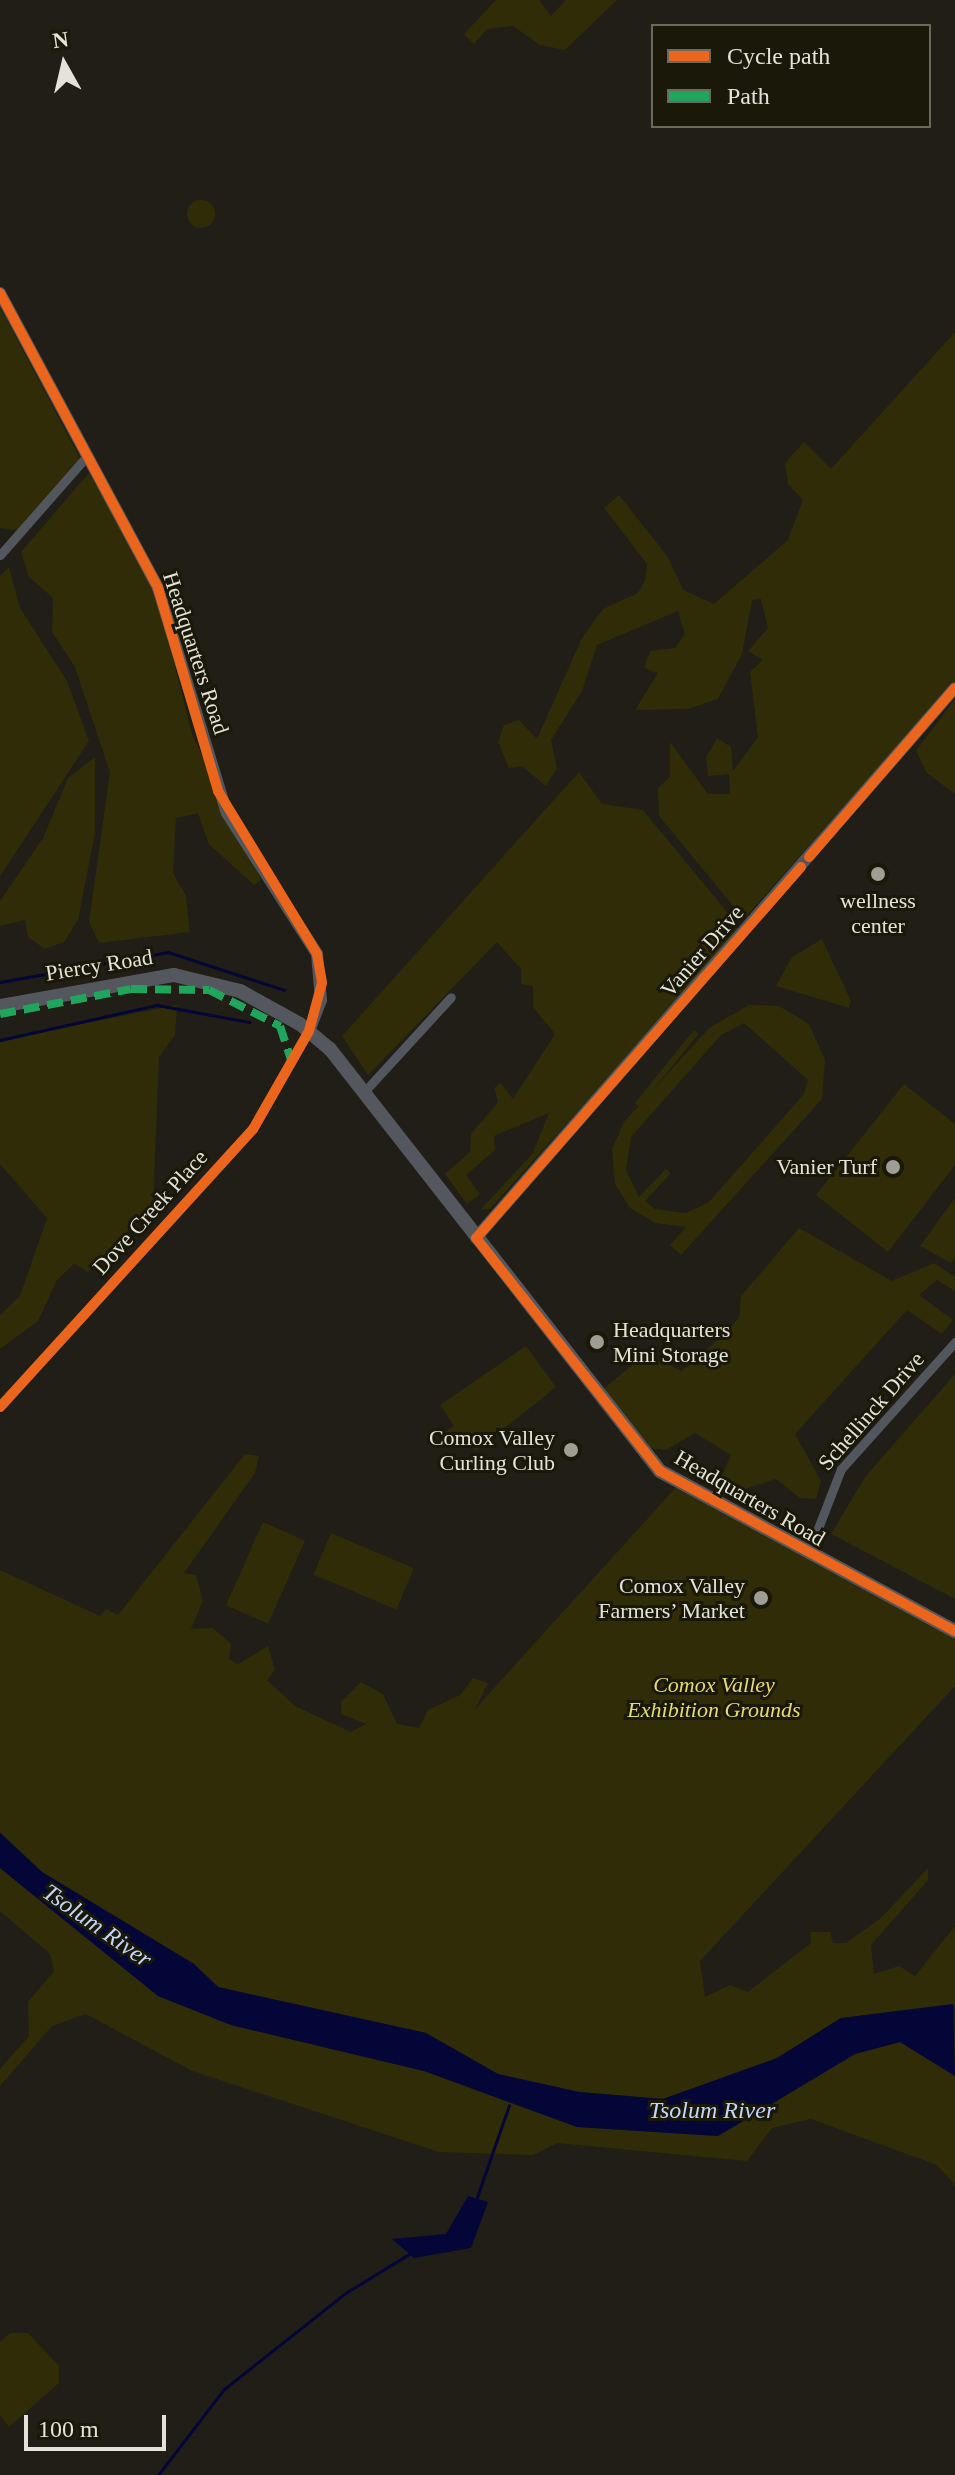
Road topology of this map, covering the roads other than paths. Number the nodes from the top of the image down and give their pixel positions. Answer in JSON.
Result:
{"nodes":[{"id":1,"x":0,"y":293,"type":"edge"},
{"id":2,"x":87,"y":456,"type":"junction"},
{"id":3,"x":0,"y":555,"type":"edge"},
{"id":4,"x":955,"y":688,"type":"edge"},
{"id":5,"x":451,"y":997,"type":"dead end"},
{"id":6,"x":0,"y":1006,"type":"edge"},
{"id":7,"x":309,"y":1031,"type":"junction"},
{"id":8,"x":330,"y":1049,"type":"joint"},
{"id":9,"x":363,"y":1093,"type":"junction"},
{"id":10,"x":476,"y":1238,"type":"junction"},
{"id":11,"x":955,"y":1342,"type":"edge"},
{"id":12,"x":0,"y":1407,"type":"edge"},
{"id":13,"x":808,"y":1554,"type":"junction"},
{"id":14,"x":955,"y":1631,"type":"edge"}],
"edges":[{"from":1,"to":2,"type":"street","name":"Headquarters Road"},
{"from":2,"to":3,"type":"street"},
{"from":2,"to":7,"type":"street","name":"Headquarters Road"},
{"from":4,"to":10,"type":"street","name":"Vanier Drive"},
{"from":5,"to":9,"type":"street"},
{"from":6,"to":7,"type":"main road","name":"Piercy Road"},
{"from":7,"to":8,"type":"main road","name":"Piercy Road"},
{"from":7,"to":12,"type":"street","name":"Dove Creek Place"},
{"from":8,"to":9,"type":"main road","name":"Headquarters Road"},
{"from":9,"to":10,"type":"main road","name":"Headquarters Road"},
{"from":10,"to":13,"type":"main road","name":"Headquarters Road"},
{"from":11,"to":13,"type":"street","name":"Schellinck Drive"},
{"from":13,"to":14,"type":"main road","name":"Headquarters Road"}]}
